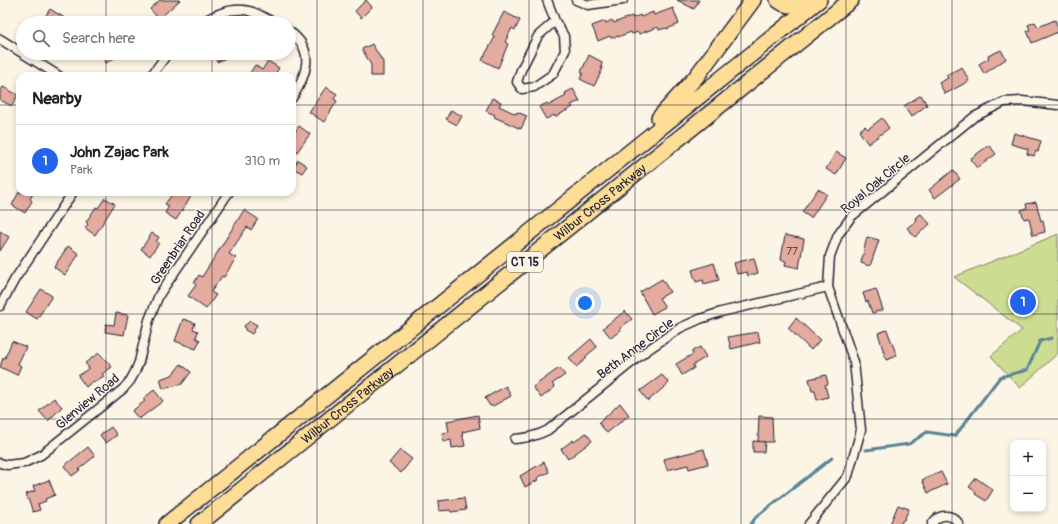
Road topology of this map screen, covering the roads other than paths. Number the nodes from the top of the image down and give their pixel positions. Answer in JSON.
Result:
{"nodes":[{"id":1,"x":548,"y":0,"type":"edge"},
{"id":2,"x":576,"y":0,"type":"edge"},
{"id":3,"x":623,"y":0,"type":"edge"},
{"id":4,"x":753,"y":0,"type":"edge"},
{"id":5,"x":778,"y":0,"type":"edge"},
{"id":6,"x":808,"y":0,"type":"edge"},
{"id":7,"x":819,"y":0,"type":"edge"},
{"id":8,"x":851,"y":0,"type":"edge"},
{"id":9,"x":214,"y":16,"type":"edge"},
{"id":10,"x":262,"y":16,"type":"edge"},
{"id":11,"x":555,"y":21,"type":"junction"},
{"id":12,"x":296,"y":36,"type":"edge"},
{"id":13,"x":0,"y":39,"type":"edge"},
{"id":14,"x":16,"y":49,"type":"edge"},
{"id":15,"x":33,"y":60,"type":"edge"},
{"id":16,"x":163,"y":60,"type":"edge"},
{"id":17,"x":53,"y":72,"type":"edge"},
{"id":18,"x":154,"y":72,"type":"edge"},
{"id":19,"x":296,"y":91,"type":"edge"},
{"id":20,"x":1058,"y":105,"type":"edge"},
{"id":21,"x":608,"y":170,"type":"junction"},
{"id":22,"x":70,"y":196,"type":"edge"},
{"id":23,"x":226,"y":196,"type":"edge"},
{"id":24,"x":828,"y":288,"type":"junction"},
{"id":25,"x":159,"y":295,"type":"joint"},
{"id":26,"x":0,"y":306,"type":"edge"},
{"id":27,"x":515,"y":439,"type":"dead end"},
{"id":28,"x":0,"y":463,"type":"edge"},
{"id":29,"x":167,"y":524,"type":"edge"},
{"id":30,"x":199,"y":524,"type":"edge"},
{"id":31,"x":809,"y":524,"type":"edge"},
{"id":32,"x":932,"y":524,"type":"edge"},
{"id":33,"x":959,"y":524,"type":"edge"}],
"edges":[{"from":1,"to":11,"type":"street"},
{"from":2,"to":3,"type":"street"},
{"from":4,"to":21,"type":"highway"},
{"from":5,"to":6,"type":"highway"},
{"from":7,"to":21,"type":"highway","name":"Wilbur Cross Parkway","number":"CT 15"},
{"from":8,"to":30,"type":"highway","name":"Wilbur Cross Parkway","number":"CT 15"},
{"from":9,"to":10,"type":"street"},
{"from":11,"to":11,"type":"street"},
{"from":12,"to":19,"type":"street"},
{"from":13,"to":14,"type":"street"},
{"from":15,"to":17,"type":"street"},
{"from":16,"to":18,"type":"street"},
{"from":20,"to":24,"type":"street","name":"Royal Oak Circle"},
{"from":21,"to":29,"type":"highway","name":"Wilbur Cross Parkway","number":"CT 15"},
{"from":22,"to":26,"type":"street"},
{"from":23,"to":25,"type":"street","name":"Greenbriar Road"},
{"from":24,"to":27,"type":"street","name":"Beth Anne Circle"},
{"from":24,"to":31,"type":"street","name":"Royal Oak Circle"},
{"from":25,"to":28,"type":"street","name":"Glenview Road"},
{"from":32,"to":33,"type":"street"}]}
